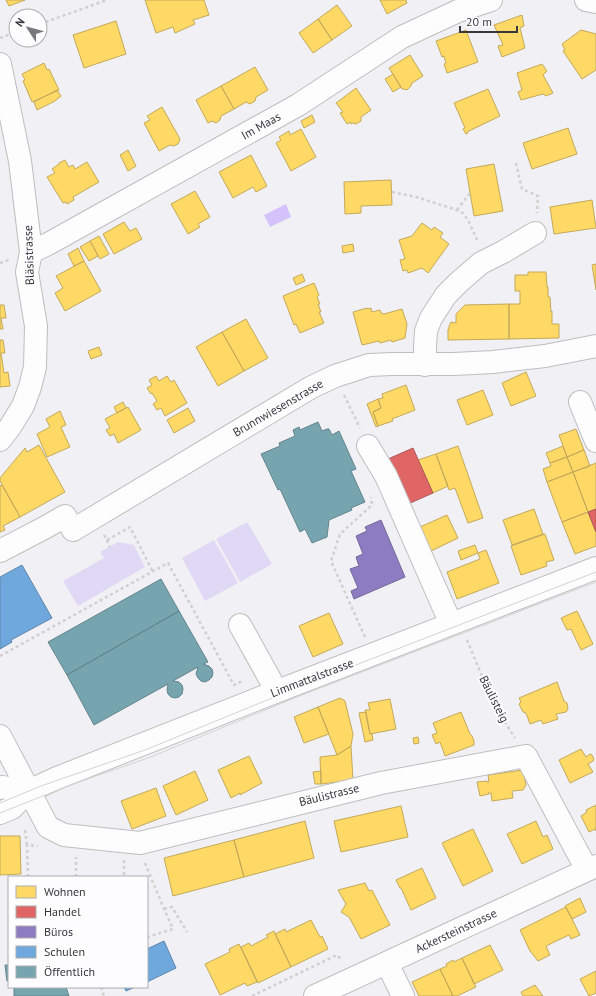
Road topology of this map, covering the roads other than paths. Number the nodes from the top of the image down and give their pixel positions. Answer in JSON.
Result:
{"nodes":[{"id":1,"x":491,"y":0,"type":"edge"},
{"id":2,"x":586,"y":0,"type":"edge"},
{"id":3,"x":596,"y":2,"type":"edge"},
{"id":4,"x":0,"y":64,"type":"edge"},
{"id":5,"x":535,"y":233,"type":"road end"},
{"id":6,"x":31,"y":252,"type":"junction"},
{"id":7,"x":596,"y":346,"type":"edge"},
{"id":8,"x":425,"y":365,"type":"junction"},
{"id":9,"x":580,"y":402,"type":"dead end"},
{"id":10,"x":0,"y":440,"type":"edge"},
{"id":11,"x":596,"y":441,"type":"edge"},
{"id":12,"x":368,"y":446,"type":"dead end"},
{"id":13,"x":0,"y":551,"type":"edge"},
{"id":14,"x":596,"y":568,"type":"edge"},
{"id":15,"x":451,"y":624,"type":"junction"},
{"id":16,"x":240,"y":625,"type":"dead end"},
{"id":17,"x":271,"y":681,"type":"dead end"},
{"id":18,"x":0,"y":736,"type":"edge"},
{"id":19,"x":0,"y":788,"type":"edge"},
{"id":20,"x":29,"y":791,"type":"junction"},
{"id":21,"x":0,"y":803,"type":"edge"},
{"id":22,"x":0,"y":813,"type":"edge"},
{"id":23,"x":592,"y":868,"type":"edge"},
{"id":24,"x":386,"y":963,"type":"junction"},
{"id":25,"x":315,"y":996,"type":"edge"},
{"id":26,"x":402,"y":996,"type":"edge"}],
"edges":[{"from":1,"to":6,"type":"street","name":"Im Maas"},
{"from":2,"to":3,"type":"street"},
{"from":4,"to":6,"type":"street","name":"Bläsistrasse"},
{"from":5,"to":8,"type":"street"},
{"from":6,"to":10,"type":"street","name":"Bläsistrasse"},
{"from":7,"to":8,"type":"street","name":"Brunnwiesenstrasse"},
{"from":8,"to":13,"type":"street","name":"Brunnwiesenstrasse"},
{"from":9,"to":11,"type":"street"},
{"from":12,"to":15,"type":"street"},
{"from":14,"to":15,"type":"street","name":"Limmattalstrasse"},
{"from":15,"to":20,"type":"street","name":"Limmattalstrasse"},
{"from":16,"to":17,"type":"street"},
{"from":18,"to":20,"type":"street"},
{"from":19,"to":20,"type":"street"},
{"from":20,"to":21,"type":"street"},
{"from":20,"to":22,"type":"street","name":"Limmattalstrasse"},
{"from":20,"to":23,"type":"street","name":"Bäulistrasse"},
{"from":23,"to":24,"type":"street","name":"Ackersteinstrasse"},
{"from":24,"to":25,"type":"street","name":"Ackersteinstrasse"},
{"from":24,"to":26,"type":"street"}]}
